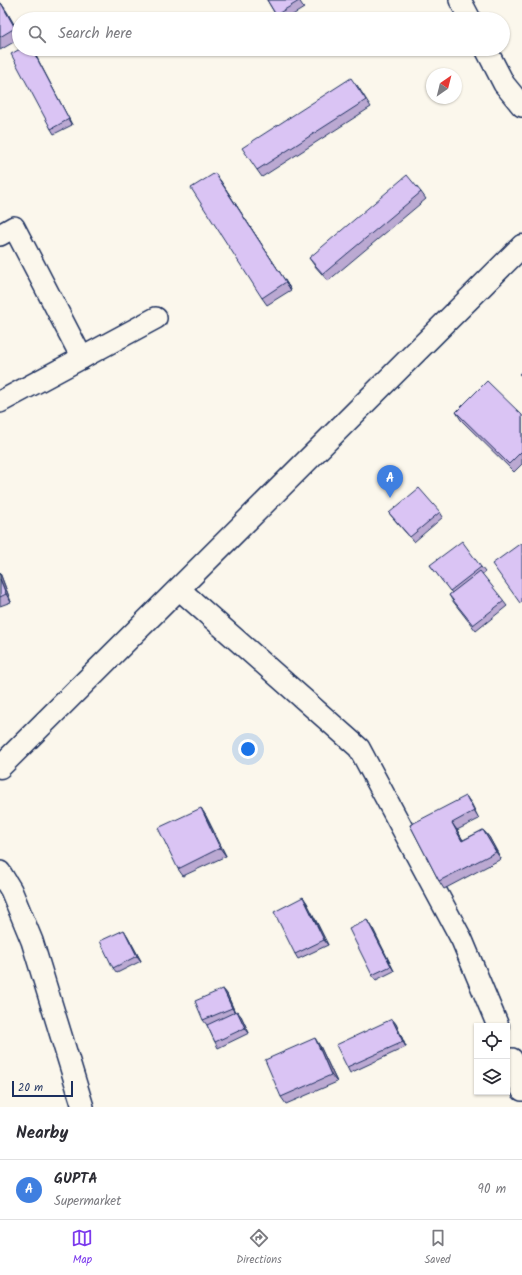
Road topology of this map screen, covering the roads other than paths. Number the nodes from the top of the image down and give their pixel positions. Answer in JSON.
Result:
{"nodes":[{"id":1,"x":460,"y":0,"type":"edge"},
{"id":2,"x":466,"y":12,"type":"edge"},
{"id":3,"x":490,"y":56,"type":"edge"},
{"id":4,"x":522,"y":106,"type":"edge"},
{"id":5,"x":0,"y":235,"type":"edge"},
{"id":6,"x":522,"y":246,"type":"edge"},
{"id":7,"x":156,"y":318,"type":"dead end"},
{"id":8,"x":82,"y":358,"type":"junction"},
{"id":9,"x":0,"y":402,"type":"edge"},
{"id":10,"x":179,"y":588,"type":"junction"},
{"id":11,"x":0,"y":767,"type":"edge"},
{"id":12,"x":0,"y":872,"type":"edge"},
{"id":13,"x":497,"y":1023,"type":"edge"},
{"id":14,"x":514,"y":1055,"type":"edge"},
{"id":15,"x":522,"y":1090,"type":"edge"},
{"id":16,"x":83,"y":1107,"type":"edge"}],
"edges":[{"from":1,"to":2,"type":"street"},
{"from":3,"to":4,"type":"street"},
{"from":5,"to":8,"type":"street"},
{"from":6,"to":10,"type":"main road"},
{"from":7,"to":8,"type":"street"},
{"from":8,"to":9,"type":"street"},
{"from":10,"to":11,"type":"main road"},
{"from":10,"to":13,"type":"street"},
{"from":12,"to":16,"type":"street"},
{"from":14,"to":15,"type":"street"}]}
